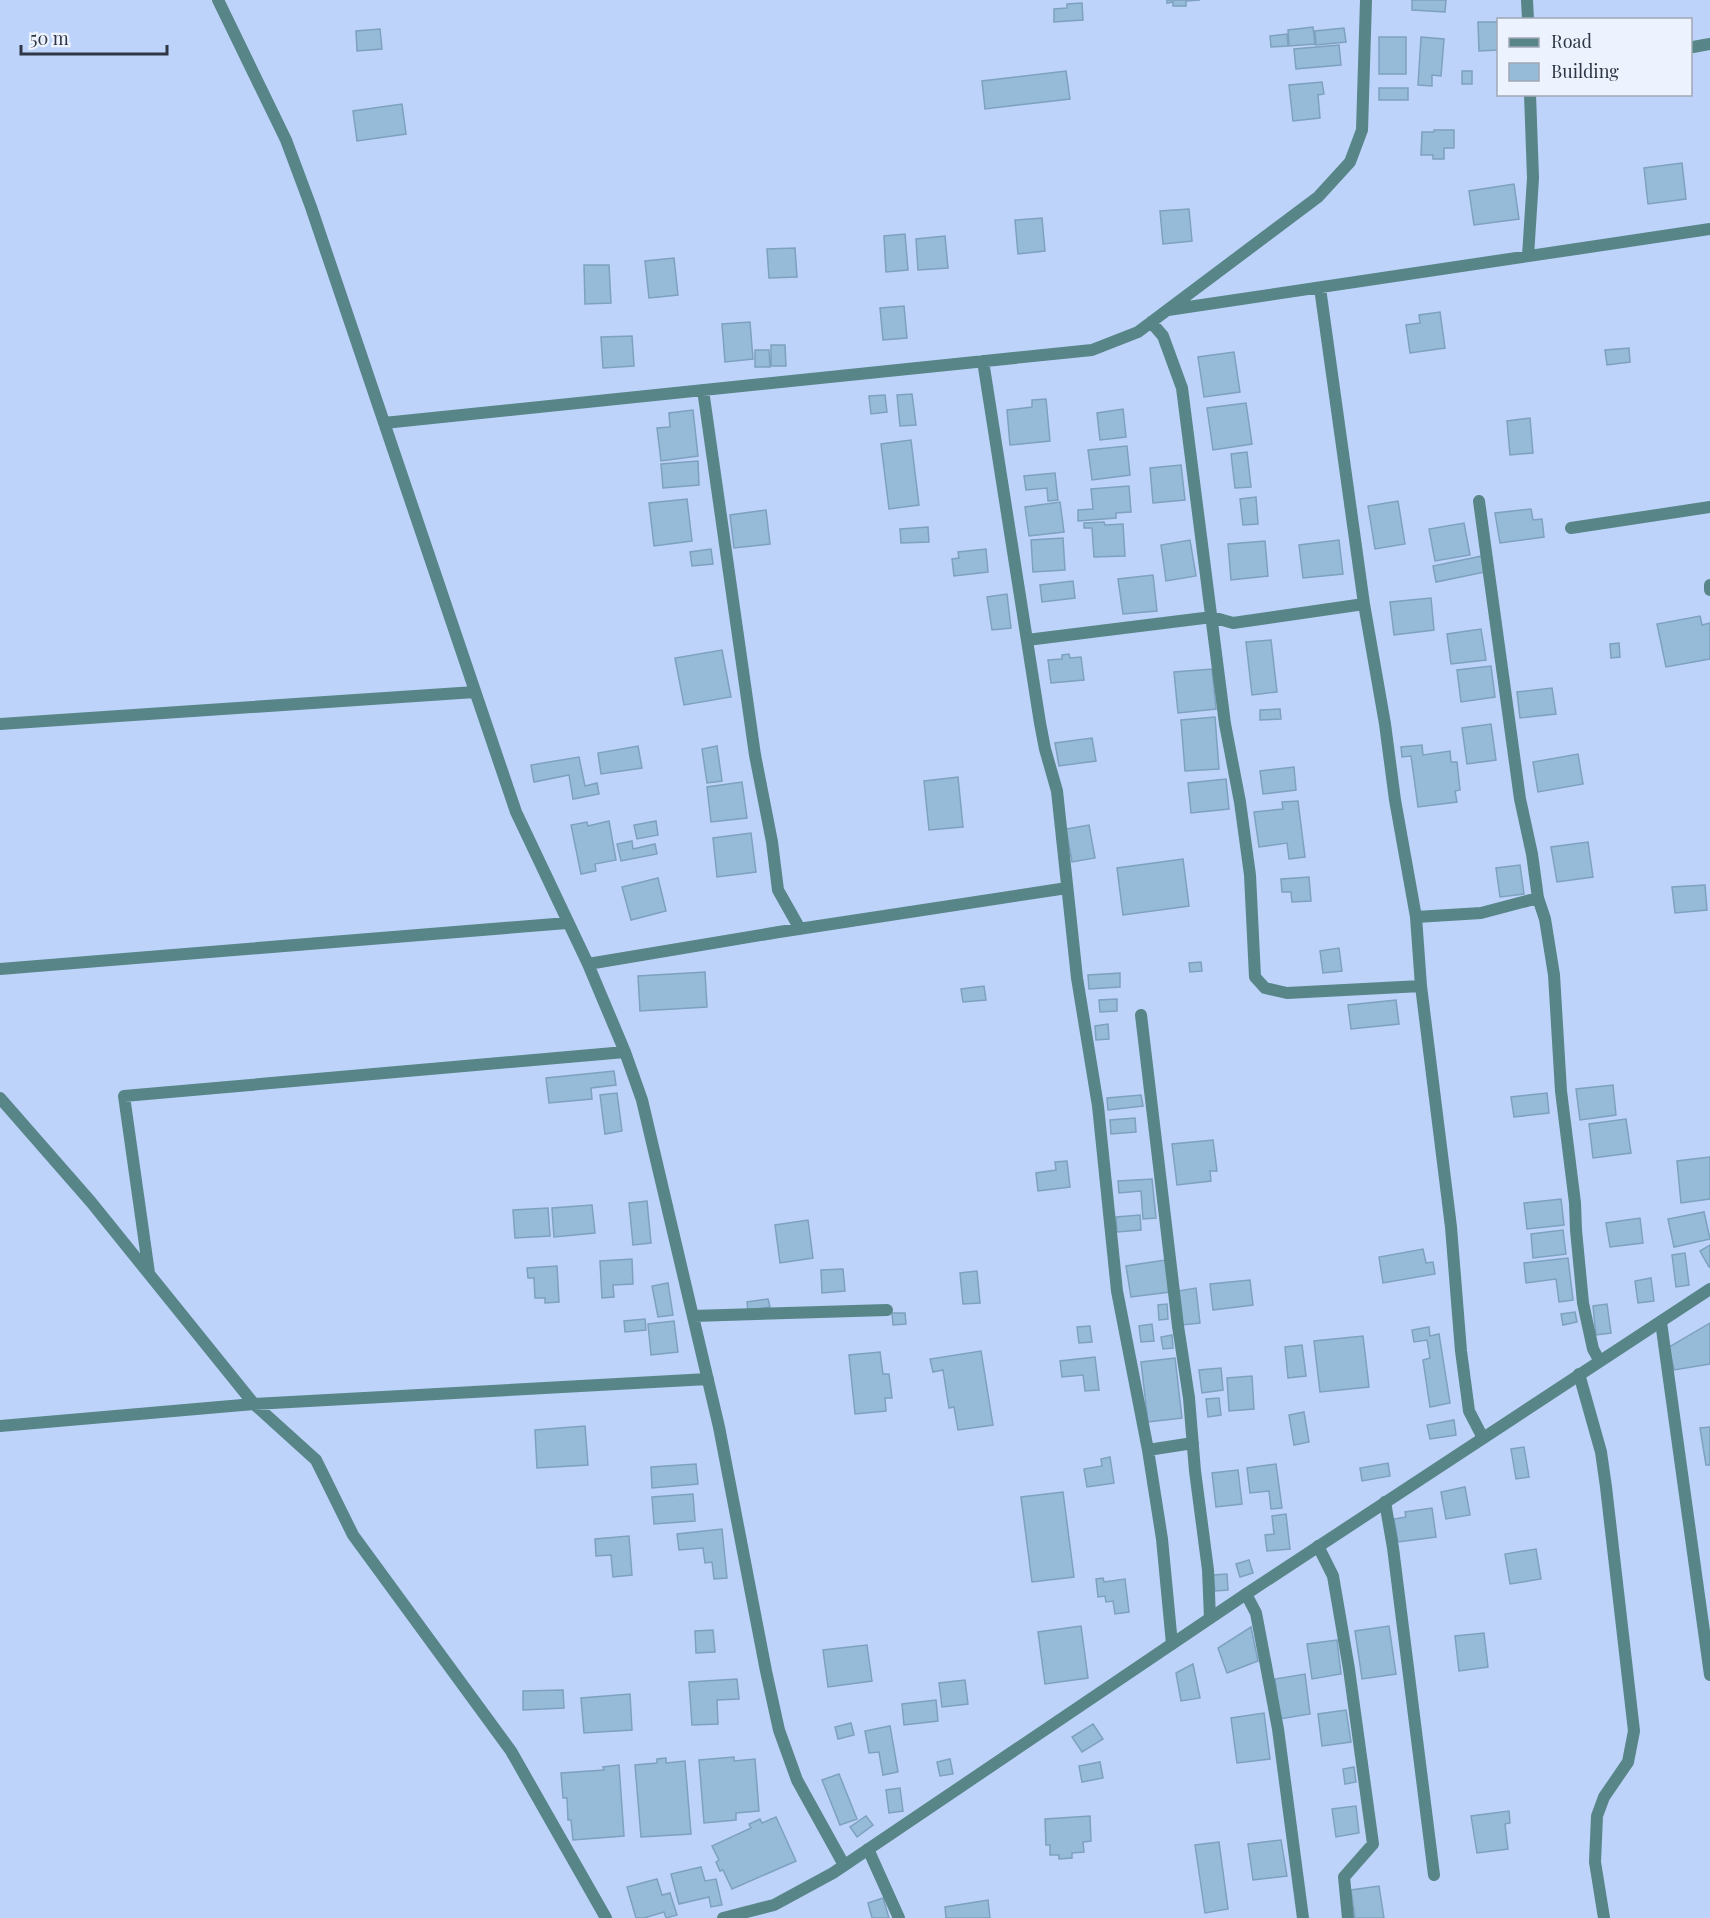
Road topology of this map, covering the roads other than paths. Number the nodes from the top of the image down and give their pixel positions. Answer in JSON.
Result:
{"nodes":[{"id":1,"x":218,"y":0,"type":"edge"},
{"id":2,"x":1366,"y":0,"type":"edge"},
{"id":3,"x":1527,"y":0,"type":"edge"},
{"id":4,"x":1528,"y":18,"type":"edge"},
{"id":5,"x":1710,"y":44,"type":"edge"},
{"id":6,"x":1693,"y":47,"type":"dead end"},
{"id":7,"x":1530,"y":96,"type":"edge"},
{"id":8,"x":1710,"y":229,"type":"edge"},
{"id":9,"x":1528,"y":256,"type":"junction"},
{"id":10,"x":1320,"y":288,"type":"junction"},
{"id":11,"x":1167,"y":310,"type":"junction"},
{"id":12,"x":1151,"y":322,"type":"junction"},
{"id":13,"x":983,"y":361,"type":"junction"},
{"id":14,"x":702,"y":390,"type":"junction"},
{"id":15,"x":384,"y":423,"type":"junction"},
{"id":16,"x":1479,"y":501,"type":"dead end"},
{"id":17,"x":1710,"y":509,"type":"edge"},
{"id":18,"x":1571,"y":528,"type":"dead end"},
{"id":19,"x":1710,"y":585,"type":"edge"},
{"id":20,"x":1710,"y":590,"type":"edge"},
{"id":21,"x":1364,"y":604,"type":"junction"},
{"id":22,"x":1212,"y":617,"type":"junction"},
{"id":23,"x":1027,"y":640,"type":"junction"},
{"id":24,"x":475,"y":692,"type":"junction"},
{"id":25,"x":0,"y":724,"type":"edge"},
{"id":26,"x":1067,"y":888,"type":"junction"},
{"id":27,"x":1538,"y":898,"type":"junction"},
{"id":28,"x":1416,"y":917,"type":"junction"},
{"id":29,"x":567,"y":923,"type":"junction"},
{"id":30,"x":800,"y":929,"type":"junction"},
{"id":31,"x":588,"y":964,"type":"junction"},
{"id":32,"x":0,"y":969,"type":"edge"},
{"id":33,"x":1421,"y":986,"type":"junction"},
{"id":34,"x":1141,"y":1015,"type":"dead end"},
{"id":35,"x":625,"y":1052,"type":"junction"},
{"id":36,"x":0,"y":1098,"type":"edge"},
{"id":37,"x":149,"y":1274,"type":"junction"},
{"id":38,"x":1710,"y":1288,"type":"edge"},
{"id":39,"x":887,"y":1310,"type":"dead end"},
{"id":40,"x":693,"y":1316,"type":"junction"},
{"id":41,"x":1661,"y":1322,"type":"junction"},
{"id":42,"x":1599,"y":1360,"type":"junction"},
{"id":43,"x":1579,"y":1374,"type":"junction"},
{"id":44,"x":708,"y":1379,"type":"junction"},
{"id":45,"x":254,"y":1404,"type":"junction"},
{"id":46,"x":0,"y":1426,"type":"edge"},
{"id":47,"x":1483,"y":1438,"type":"junction"},
{"id":48,"x":1193,"y":1443,"type":"junction"},
{"id":49,"x":1148,"y":1450,"type":"junction"},
{"id":50,"x":1385,"y":1503,"type":"junction"},
{"id":51,"x":1318,"y":1546,"type":"junction"},
{"id":52,"x":1246,"y":1594,"type":"junction"},
{"id":53,"x":1210,"y":1618,"type":"junction"},
{"id":54,"x":1172,"y":1644,"type":"junction"},
{"id":55,"x":1710,"y":1676,"type":"edge"},
{"id":56,"x":868,"y":1849,"type":"junction"},
{"id":57,"x":844,"y":1865,"type":"junction"},
{"id":58,"x":1434,"y":1875,"type":"dead end"},
{"id":59,"x":606,"y":1918,"type":"edge"},
{"id":60,"x":723,"y":1918,"type":"edge"},
{"id":61,"x":899,"y":1918,"type":"edge"},
{"id":62,"x":1303,"y":1918,"type":"edge"},
{"id":63,"x":1348,"y":1918,"type":"edge"},
{"id":64,"x":1604,"y":1918,"type":"edge"}],
"edges":[{"from":1,"to":15,"type":"street"},
{"from":2,"to":11,"type":"street"},
{"from":3,"to":4,"type":"street"},
{"from":5,"to":6,"type":"street"},
{"from":7,"to":9,"type":"street"},
{"from":8,"to":9,"type":"street"},
{"from":9,"to":10,"type":"street"},
{"from":10,"to":11,"type":"street"},
{"from":10,"to":21,"type":"street"},
{"from":11,"to":12,"type":"street"},
{"from":12,"to":13,"type":"street"},
{"from":12,"to":22,"type":"street"},
{"from":13,"to":14,"type":"street"},
{"from":13,"to":23,"type":"street"},
{"from":14,"to":15,"type":"street"},
{"from":14,"to":30,"type":"street"},
{"from":15,"to":24,"type":"street"},
{"from":16,"to":27,"type":"street"},
{"from":17,"to":18,"type":"street"},
{"from":19,"to":20,"type":"street"},
{"from":21,"to":22,"type":"street"},
{"from":21,"to":28,"type":"street"},
{"from":22,"to":23,"type":"street"},
{"from":22,"to":33,"type":"street"},
{"from":23,"to":26,"type":"street"},
{"from":24,"to":25,"type":"street"},
{"from":24,"to":29,"type":"street"},
{"from":26,"to":30,"type":"street"},
{"from":26,"to":49,"type":"street"},
{"from":27,"to":28,"type":"street"},
{"from":27,"to":42,"type":"street"},
{"from":28,"to":33,"type":"street"},
{"from":29,"to":31,"type":"street"},
{"from":29,"to":32,"type":"street"},
{"from":30,"to":31,"type":"street"},
{"from":31,"to":35,"type":"street"},
{"from":33,"to":47,"type":"street"},
{"from":34,"to":48,"type":"street"},
{"from":35,"to":37,"type":"street"},
{"from":35,"to":40,"type":"street"},
{"from":36,"to":37,"type":"street"},
{"from":37,"to":45,"type":"street"},
{"from":38,"to":41,"type":"street"},
{"from":39,"to":40,"type":"street"},
{"from":40,"to":44,"type":"street"},
{"from":41,"to":42,"type":"street"},
{"from":41,"to":55,"type":"street"},
{"from":42,"to":43,"type":"street"},
{"from":43,"to":47,"type":"street"},
{"from":43,"to":64,"type":"street"},
{"from":44,"to":45,"type":"street"},
{"from":44,"to":57,"type":"street"},
{"from":45,"to":46,"type":"street"},
{"from":45,"to":59,"type":"street"},
{"from":47,"to":50,"type":"street"},
{"from":48,"to":49,"type":"street"},
{"from":48,"to":53,"type":"street"},
{"from":49,"to":54,"type":"street"},
{"from":50,"to":51,"type":"street"},
{"from":50,"to":58,"type":"street"},
{"from":51,"to":52,"type":"street"},
{"from":51,"to":63,"type":"street"},
{"from":52,"to":53,"type":"street"},
{"from":52,"to":62,"type":"street"},
{"from":53,"to":54,"type":"street"},
{"from":54,"to":56,"type":"street"},
{"from":56,"to":57,"type":"street"},
{"from":56,"to":61,"type":"street"},
{"from":57,"to":60,"type":"street"}]}
